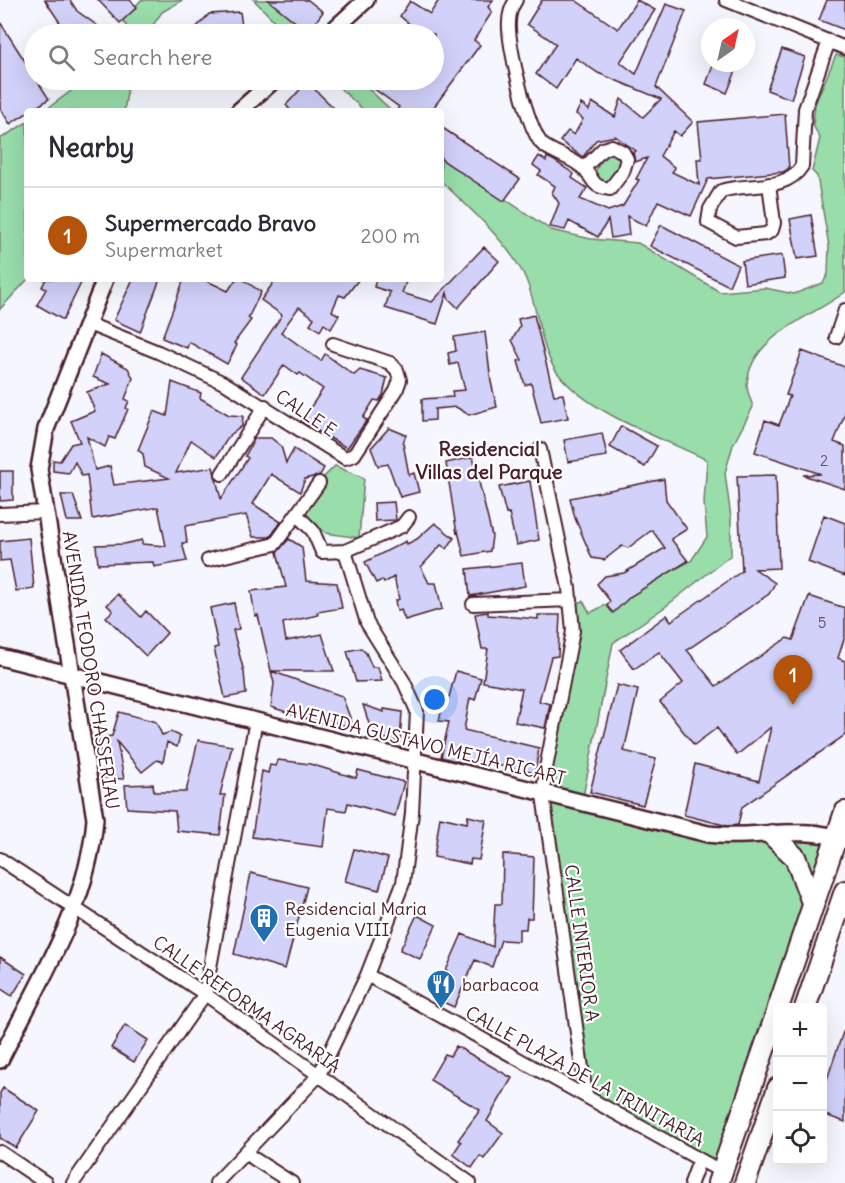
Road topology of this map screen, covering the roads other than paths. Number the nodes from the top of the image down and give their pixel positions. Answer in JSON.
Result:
{"nodes":[{"id":1,"x":366,"y":0,"type":"edge"},
{"id":2,"x":516,"y":0,"type":"edge"},
{"id":3,"x":726,"y":0,"type":"edge"},
{"id":4,"x":340,"y":24,"type":"edge"},
{"id":5,"x":829,"y":42,"type":"junction"},
{"id":6,"x":845,"y":48,"type":"edge"},
{"id":7,"x":263,"y":90,"type":"edge"},
{"id":8,"x":242,"y":108,"type":"edge"},
{"id":9,"x":584,"y":168,"type":"dead end"},
{"id":10,"x":770,"y":184,"type":"junction"},
{"id":11,"x":104,"y":282,"type":"edge"},
{"id":12,"x":845,"y":310,"type":"edge"},
{"id":13,"x":86,"y":323,"type":"junction"},
{"id":14,"x":836,"y":338,"type":"dead end"},
{"id":15,"x":333,"y":344,"type":"dead end"},
{"id":16,"x":265,"y":406,"type":"junction"},
{"id":17,"x":540,"y":449,"type":"dead end"},
{"id":18,"x":222,"y":474,"type":"dead end"},
{"id":19,"x":319,"y":483,"type":"dead end"},
{"id":20,"x":45,"y":512,"type":"junction"},
{"id":21,"x":0,"y":514,"type":"edge"},
{"id":22,"x":297,"y":515,"type":"junction"},
{"id":23,"x":409,"y":517,"type":"dead end"},
{"id":24,"x":345,"y":551,"type":"junction"},
{"id":25,"x":208,"y":560,"type":"dead end"},
{"id":26,"x":571,"y":600,"type":"junction"},
{"id":27,"x":473,"y":604,"type":"dead end"},
{"id":28,"x":0,"y":657,"type":"edge"},
{"id":29,"x":73,"y":676,"type":"junction"},
{"id":30,"x":256,"y":720,"type":"junction"},
{"id":31,"x":416,"y":763,"type":"junction"},
{"id":32,"x":543,"y":795,"type":"junction"},
{"id":33,"x":845,"y":812,"type":"edge"},
{"id":34,"x":772,"y":835,"type":"junction"},
{"id":35,"x":841,"y":839,"type":"edge"},
{"id":36,"x":0,"y":859,"type":"edge"},
{"id":37,"x":845,"y":891,"type":"edge"},
{"id":38,"x":813,"y":905,"type":"junction"},
{"id":39,"x":76,"y":908,"type":"junction"},
{"id":40,"x":367,"y":975,"type":"junction"},
{"id":41,"x":205,"y":994,"type":"junction"},
{"id":42,"x":780,"y":1003,"type":"edge"},
{"id":43,"x":807,"y":1003,"type":"edge"},
{"id":44,"x":773,"y":1023,"type":"edge"},
{"id":45,"x":0,"y":1060,"type":"edge"},
{"id":46,"x":319,"y":1075,"type":"junction"},
{"id":47,"x":586,"y":1096,"type":"junction"},
{"id":48,"x":773,"y":1100,"type":"edge"},
{"id":49,"x":0,"y":1152,"type":"edge"},
{"id":50,"x":245,"y":1153,"type":"junction"},
{"id":51,"x":699,"y":1161,"type":"junction"},
{"id":52,"x":720,"y":1178,"type":"edge"},
{"id":53,"x":45,"y":1183,"type":"edge"},
{"id":54,"x":73,"y":1183,"type":"edge"},
{"id":55,"x":216,"y":1183,"type":"edge"},
{"id":56,"x":292,"y":1183,"type":"edge"},
{"id":57,"x":470,"y":1183,"type":"edge"},
{"id":58,"x":692,"y":1183,"type":"edge"},
{"id":59,"x":745,"y":1183,"type":"edge"}],
"edges":[{"from":1,"to":4,"type":"street"},
{"from":2,"to":9,"type":"street"},
{"from":3,"to":5,"type":"street"},
{"from":5,"to":6,"type":"street"},
{"from":5,"to":10,"type":"street"},
{"from":7,"to":8,"type":"street"},
{"from":10,"to":10,"type":"street"},
{"from":11,"to":13,"type":"street","name":"AVENIDA TEODORO CHASSERIAU"},
{"from":12,"to":14,"type":"street"},
{"from":13,"to":16,"type":"street","name":"CALLE E"},
{"from":13,"to":20,"type":"street","name":"AVENIDA TEODORO CHASSERIAU"},
{"from":15,"to":16,"type":"street","name":"CALLE E"},
{"from":16,"to":18,"type":"street"},
{"from":17,"to":26,"type":"street","name":"CALLE INTERIOR A"},
{"from":19,"to":22,"type":"street"},
{"from":20,"to":21,"type":"street"},
{"from":20,"to":29,"type":"street","name":"AVENIDA TEODORO CHASSERIAU"},
{"from":22,"to":24,"type":"street"},
{"from":22,"to":25,"type":"street"},
{"from":23,"to":24,"type":"street"},
{"from":24,"to":31,"type":"street"},
{"from":26,"to":27,"type":"street"},
{"from":26,"to":32,"type":"street","name":"CALLE INTERIOR A"},
{"from":28,"to":29,"type":"street","name":"AVENIDA GUSTAVO MEJÍA RICART"},
{"from":29,"to":30,"type":"street","name":"AVENIDA GUSTAVO MEJÍA RICART"},
{"from":29,"to":39,"type":"street","name":"AVENIDA TEODORO CHASSERIAU"},
{"from":30,"to":31,"type":"street","name":"AVENIDA GUSTAVO MEJÍA RICART"},
{"from":30,"to":41,"type":"street"},
{"from":31,"to":32,"type":"street","name":"AVENIDA GUSTAVO MEJÍA RICART"},
{"from":31,"to":40,"type":"street"},
{"from":32,"to":34,"type":"street","name":"AVENIDA GUSTAVO MEJÍA RICART"},
{"from":32,"to":47,"type":"street","name":"CALLE INTERIOR A"},
{"from":33,"to":35,"type":"main road"},
{"from":34,"to":35,"type":"street","name":"AVENIDA GUSTAVO MEJÍA RICART"},
{"from":34,"to":38,"type":"main road"},
{"from":35,"to":38,"type":"main road"},
{"from":36,"to":39,"type":"street","name":"CALLE REFORMA AGRARIA"},
{"from":37,"to":43,"type":"main road"},
{"from":38,"to":42,"type":"main road"},
{"from":39,"to":41,"type":"street","name":"CALLE REFORMA AGRARIA"},
{"from":39,"to":45,"type":"street","name":"AVENIDA TEODORO CHASSERIAU"},
{"from":40,"to":46,"type":"street"},
{"from":40,"to":47,"type":"street","name":"CALLE PLAZA DE LA TRINITARIA"},
{"from":41,"to":46,"type":"street","name":"CALLE REFORMA AGRARIA"},
{"from":41,"to":54,"type":"street"},
{"from":44,"to":52,"type":"main road"},
{"from":46,"to":50,"type":"street"},
{"from":46,"to":57,"type":"street","name":"CALLE REFORMA AGRARIA"},
{"from":47,"to":51,"type":"street","name":"CALLE PLAZA DE LA TRINITARIA"},
{"from":48,"to":59,"type":"main road"},
{"from":49,"to":53,"type":"street"},
{"from":50,"to":55,"type":"street"},
{"from":50,"to":56,"type":"street"},
{"from":51,"to":52,"type":"street","name":"CALLE PLAZA DE LA TRINITARIA"},
{"from":51,"to":58,"type":"street"}]}
